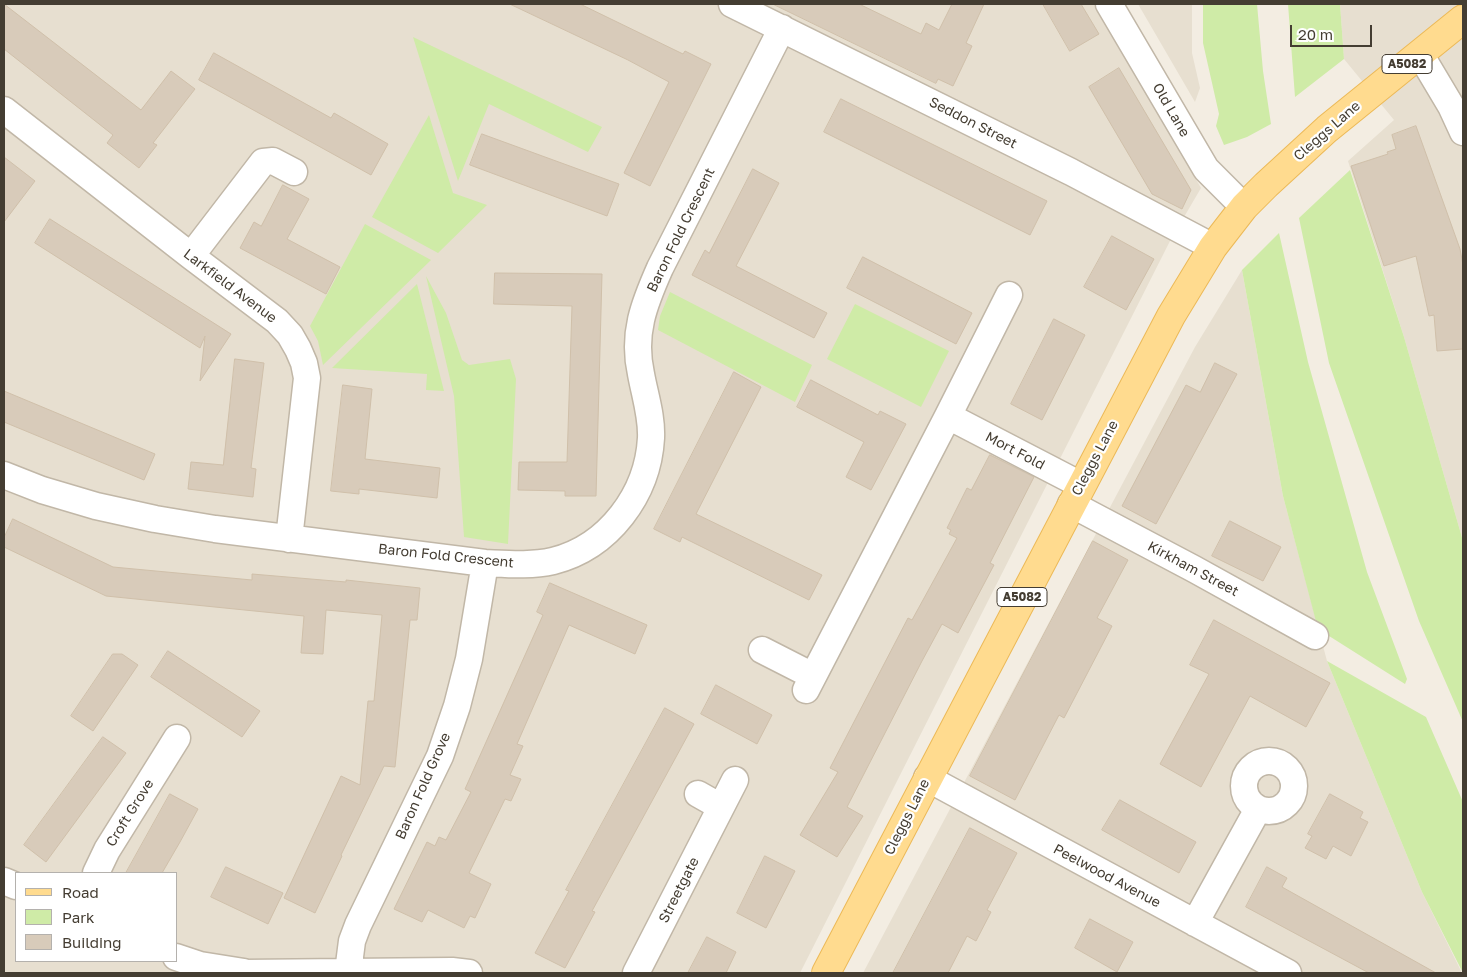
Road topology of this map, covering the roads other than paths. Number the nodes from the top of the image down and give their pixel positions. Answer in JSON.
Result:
{"nodes":[{"id":1,"x":732,"y":4,"type":"edge"},
{"id":2,"x":1109,"y":4,"type":"edge"},
{"id":3,"x":1463,"y":19,"type":"edge"},
{"id":4,"x":782,"y":28,"type":"junction"},
{"id":5,"x":1420,"y":54,"type":"junction"},
{"id":6,"x":4,"y":110,"type":"edge"},
{"id":7,"x":1463,"y":132,"type":"edge"},
{"id":8,"x":294,"y":172,"type":"dead end"},
{"id":9,"x":1244,"y":207,"type":"junction"},
{"id":10,"x":1213,"y":247,"type":"junction"},
{"id":11,"x":191,"y":256,"type":"junction"},
{"id":12,"x":1009,"y":295,"type":"dead end"},
{"id":13,"x":948,"y":416,"type":"junction"},
{"id":14,"x":4,"y":475,"type":"edge"},
{"id":15,"x":1076,"y":495,"type":"junction"},
{"id":16,"x":289,"y":539,"type":"junction"},
{"id":17,"x":485,"y":563,"type":"junction"},
{"id":18,"x":1315,"y":636,"type":"dead end"},
{"id":19,"x":762,"y":650,"type":"dead end"},
{"id":20,"x":177,"y":752,"type":"dead end"},
{"id":21,"x":927,"y":778,"type":"junction"},
{"id":22,"x":735,"y":780,"type":"dead end"},
{"id":23,"x":698,"y":794,"type":"dead end"},
{"id":24,"x":721,"y":807,"type":"junction"},
{"id":25,"x":1258,"y":809,"type":"dead end"},
{"id":26,"x":96,"y":872,"type":"edge"},
{"id":27,"x":1195,"y":923,"type":"junction"},
{"id":28,"x":178,"y":958,"type":"edge"},
{"id":29,"x":1260,"y":967,"type":"edge"},
{"id":30,"x":348,"y":972,"type":"edge"},
{"id":31,"x":244,"y":973,"type":"edge"},
{"id":32,"x":469,"y":973,"type":"edge"},
{"id":33,"x":636,"y":973,"type":"edge"},
{"id":34,"x":826,"y":973,"type":"edge"},
{"id":35,"x":1288,"y":973,"type":"edge"}],
"edges":[{"from":1,"to":4,"type":"street","name":"Seddon Street"},
{"from":2,"to":9,"type":"street","name":"Old Lane"},
{"from":3,"to":5,"type":"main road","name":"Cleggs Lane","number":"A5082"},
{"from":4,"to":10,"type":"street","name":"Seddon Street"},
{"from":4,"to":17,"type":"street","name":"Baron Fold Crescent"},
{"from":5,"to":7,"type":"street"},
{"from":5,"to":9,"type":"main road","name":"Cleggs Lane","number":"A5082"},
{"from":6,"to":11,"type":"street","name":"Larkfield Avenue"},
{"from":8,"to":11,"type":"street"},
{"from":9,"to":10,"type":"main road","name":"Cleggs Lane","number":"A5082"},
{"from":10,"to":15,"type":"main road","name":"Cleggs Lane","number":"A5082"},
{"from":11,"to":16,"type":"street","name":"Larkfield Avenue"},
{"from":12,"to":13,"type":"street"},
{"from":13,"to":15,"type":"street","name":"Mort Fold"},
{"from":13,"to":19,"type":"street"},
{"from":14,"to":16,"type":"street","name":"Baron Fold Crescent"},
{"from":15,"to":18,"type":"street","name":"Kirkham Street"},
{"from":15,"to":21,"type":"main road","name":"Cleggs Lane","number":"A5082"},
{"from":16,"to":17,"type":"street","name":"Baron Fold Crescent"},
{"from":17,"to":30,"type":"street","name":"Baron Fold Grove"},
{"from":20,"to":26,"type":"street","name":"Croft Grove"},
{"from":21,"to":27,"type":"street","name":"Peelwood Avenue"},
{"from":21,"to":34,"type":"main road","name":"Cleggs Lane","number":"A5082"},
{"from":22,"to":24,"type":"street","name":"Streetgate"},
{"from":23,"to":24,"type":"street"},
{"from":24,"to":33,"type":"street","name":"Streetgate"},
{"from":25,"to":27,"type":"street"},
{"from":27,"to":29,"type":"street","name":"Peelwood Avenue"},
{"from":28,"to":31,"type":"street"},
{"from":29,"to":35,"type":"street","name":"Peelwood Avenue"},
{"from":30,"to":31,"type":"street"},
{"from":30,"to":32,"type":"street"}]}
